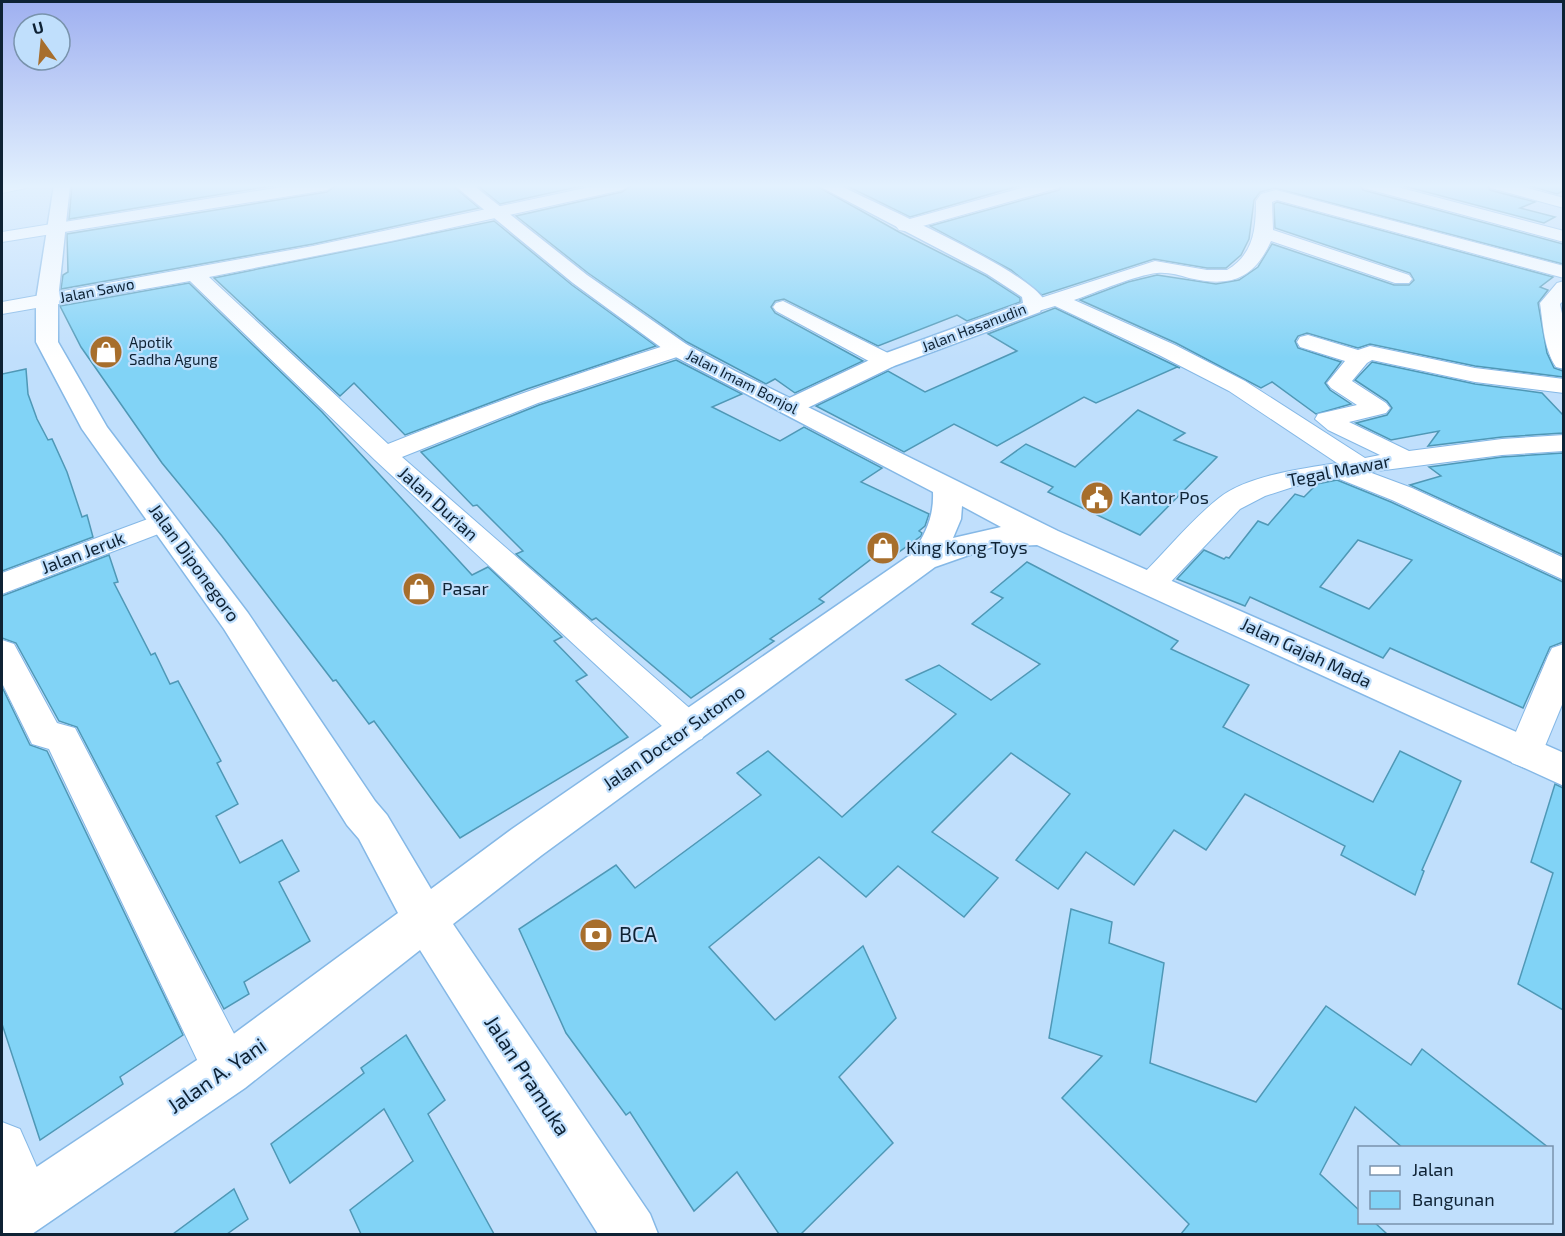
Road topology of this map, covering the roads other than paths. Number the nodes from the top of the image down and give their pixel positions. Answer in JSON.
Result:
{"nodes":[{"id":1,"x":54,"y":243,"type":"edge"},
{"id":2,"x":351,"y":243,"type":"edge"},
{"id":3,"x":536,"y":243,"type":"edge"},
{"id":4,"x":939,"y":243,"type":"edge"},
{"id":5,"x":1261,"y":243,"type":"edge"},
{"id":6,"x":1295,"y":243,"type":"edge"},
{"id":7,"x":1458,"y":243,"type":"edge"},
{"id":8,"x":1563,"y":272,"type":"edge"},
{"id":9,"x":193,"y":273,"type":"junction"},
{"id":10,"x":1402,"y":279,"type":"dead end"},
{"id":11,"x":1563,"y":287,"type":"edge"},
{"id":12,"x":47,"y":300,"type":"junction"},
{"id":13,"x":1058,"y":300,"type":"junction"},
{"id":14,"x":783,"y":307,"type":"dead end"},
{"id":15,"x":1032,"y":307,"type":"junction"},
{"id":16,"x":2,"y":308,"type":"edge"},
{"id":17,"x":1308,"y":342,"type":"dead end"},
{"id":18,"x":678,"y":349,"type":"junction"},
{"id":19,"x":1359,"y":358,"type":"junction"},
{"id":20,"x":886,"y":361,"type":"junction"},
{"id":21,"x":1563,"y":362,"type":"edge"},
{"id":22,"x":1563,"y":386,"type":"edge"},
{"id":23,"x":790,"y":407,"type":"junction"},
{"id":24,"x":1563,"y":443,"type":"edge"},
{"id":25,"x":384,"y":454,"type":"junction"},
{"id":26,"x":1404,"y":460,"type":"junction"},
{"id":27,"x":1349,"y":468,"type":"junction"},
{"id":28,"x":947,"y":488,"type":"junction"},
{"id":29,"x":164,"y":522,"type":"junction"},
{"id":30,"x":1047,"y":538,"type":"junction"},
{"id":31,"x":924,"y":560,"type":"junction"},
{"id":32,"x":1563,"y":570,"type":"edge"},
{"id":33,"x":1152,"y":583,"type":"junction"},
{"id":34,"x":2,"y":584,"type":"edge"},
{"id":35,"x":2,"y":652,"type":"edge"},
{"id":36,"x":1563,"y":656,"type":"edge"},
{"id":37,"x":689,"y":729,"type":"junction"},
{"id":38,"x":1525,"y":753,"type":"junction"},
{"id":39,"x":1563,"y":770,"type":"edge"},
{"id":40,"x":424,"y":918,"type":"junction"},
{"id":41,"x":227,"y":1070,"type":"junction"},
{"id":42,"x":2,"y":1147,"type":"edge"},
{"id":43,"x":14,"y":1213,"type":"edge"},
{"id":44,"x":630,"y":1234,"type":"edge"}],
"edges":[{"from":1,"to":12,"type":"main road","name":"Jalan Diponegoro"},
{"from":2,"to":9,"type":"street","name":"Jalan Sawo"},
{"from":3,"to":18,"type":"main road","name":"Jalan Imam Bonjol"},
{"from":4,"to":15,"type":"main road","name":"Jalan Hasanudin"},
{"from":5,"to":13,"type":"street"},
{"from":6,"to":10,"type":"street"},
{"from":7,"to":8,"type":"street"},
{"from":9,"to":12,"type":"street","name":"Jalan Sawo"},
{"from":9,"to":25,"type":"street","name":"Jalan Durian"},
{"from":11,"to":21,"type":"street"},
{"from":12,"to":16,"type":"street","name":"Jalan Sawo"},
{"from":12,"to":29,"type":"main road","name":"Jalan Diponegoro"},
{"from":13,"to":15,"type":"street"},
{"from":13,"to":27,"type":"street"},
{"from":14,"to":20,"type":"street"},
{"from":15,"to":20,"type":"main road","name":"Jalan Hasanudin"},
{"from":17,"to":19,"type":"street"},
{"from":18,"to":23,"type":"main road","name":"Jalan Imam Bonjol"},
{"from":18,"to":25,"type":"street"},
{"from":19,"to":22,"type":"street"},
{"from":19,"to":26,"type":"street"},
{"from":20,"to":23,"type":"main road","name":"Jalan Hasanudin"},
{"from":23,"to":28,"type":"main road","name":"Jalan Imam Bonjol"},
{"from":24,"to":26,"type":"street","name":"Tegal Mawar"},
{"from":25,"to":37,"type":"street","name":"Jalan Durian"},
{"from":26,"to":27,"type":"street","name":"Tegal Mawar"},
{"from":27,"to":32,"type":"street"},
{"from":27,"to":33,"type":"street","name":"Tegal Mawar"},
{"from":28,"to":30,"type":"main road","name":"Jalan Imam Bonjol"},
{"from":28,"to":31,"type":"main road","name":"Jalan Doctor Sutomo"},
{"from":29,"to":34,"type":"street","name":"Jalan Jeruk"},
{"from":29,"to":40,"type":"main road","name":"Jalan Diponegoro"},
{"from":30,"to":31,"type":"main road","name":"Jalan Doctor Sutomo"},
{"from":30,"to":33,"type":"main road","name":"Jalan Gajah Mada"},
{"from":31,"to":37,"type":"main road","name":"Jalan Doctor Sutomo"},
{"from":33,"to":38,"type":"main road","name":"Jalan Gajah Mada"},
{"from":35,"to":41,"type":"street"},
{"from":36,"to":38,"type":"street"},
{"from":37,"to":40,"type":"main road","name":"Jalan Doctor Sutomo"},
{"from":38,"to":39,"type":"main road","name":"Jalan Gajah Mada"},
{"from":40,"to":41,"type":"main road","name":"Jalan A. Yani"},
{"from":40,"to":44,"type":"main road","name":"Jalan Pramuka"},
{"from":41,"to":43,"type":"main road","name":"Jalan A. Yani"},
{"from":42,"to":43,"type":"street"}]}
